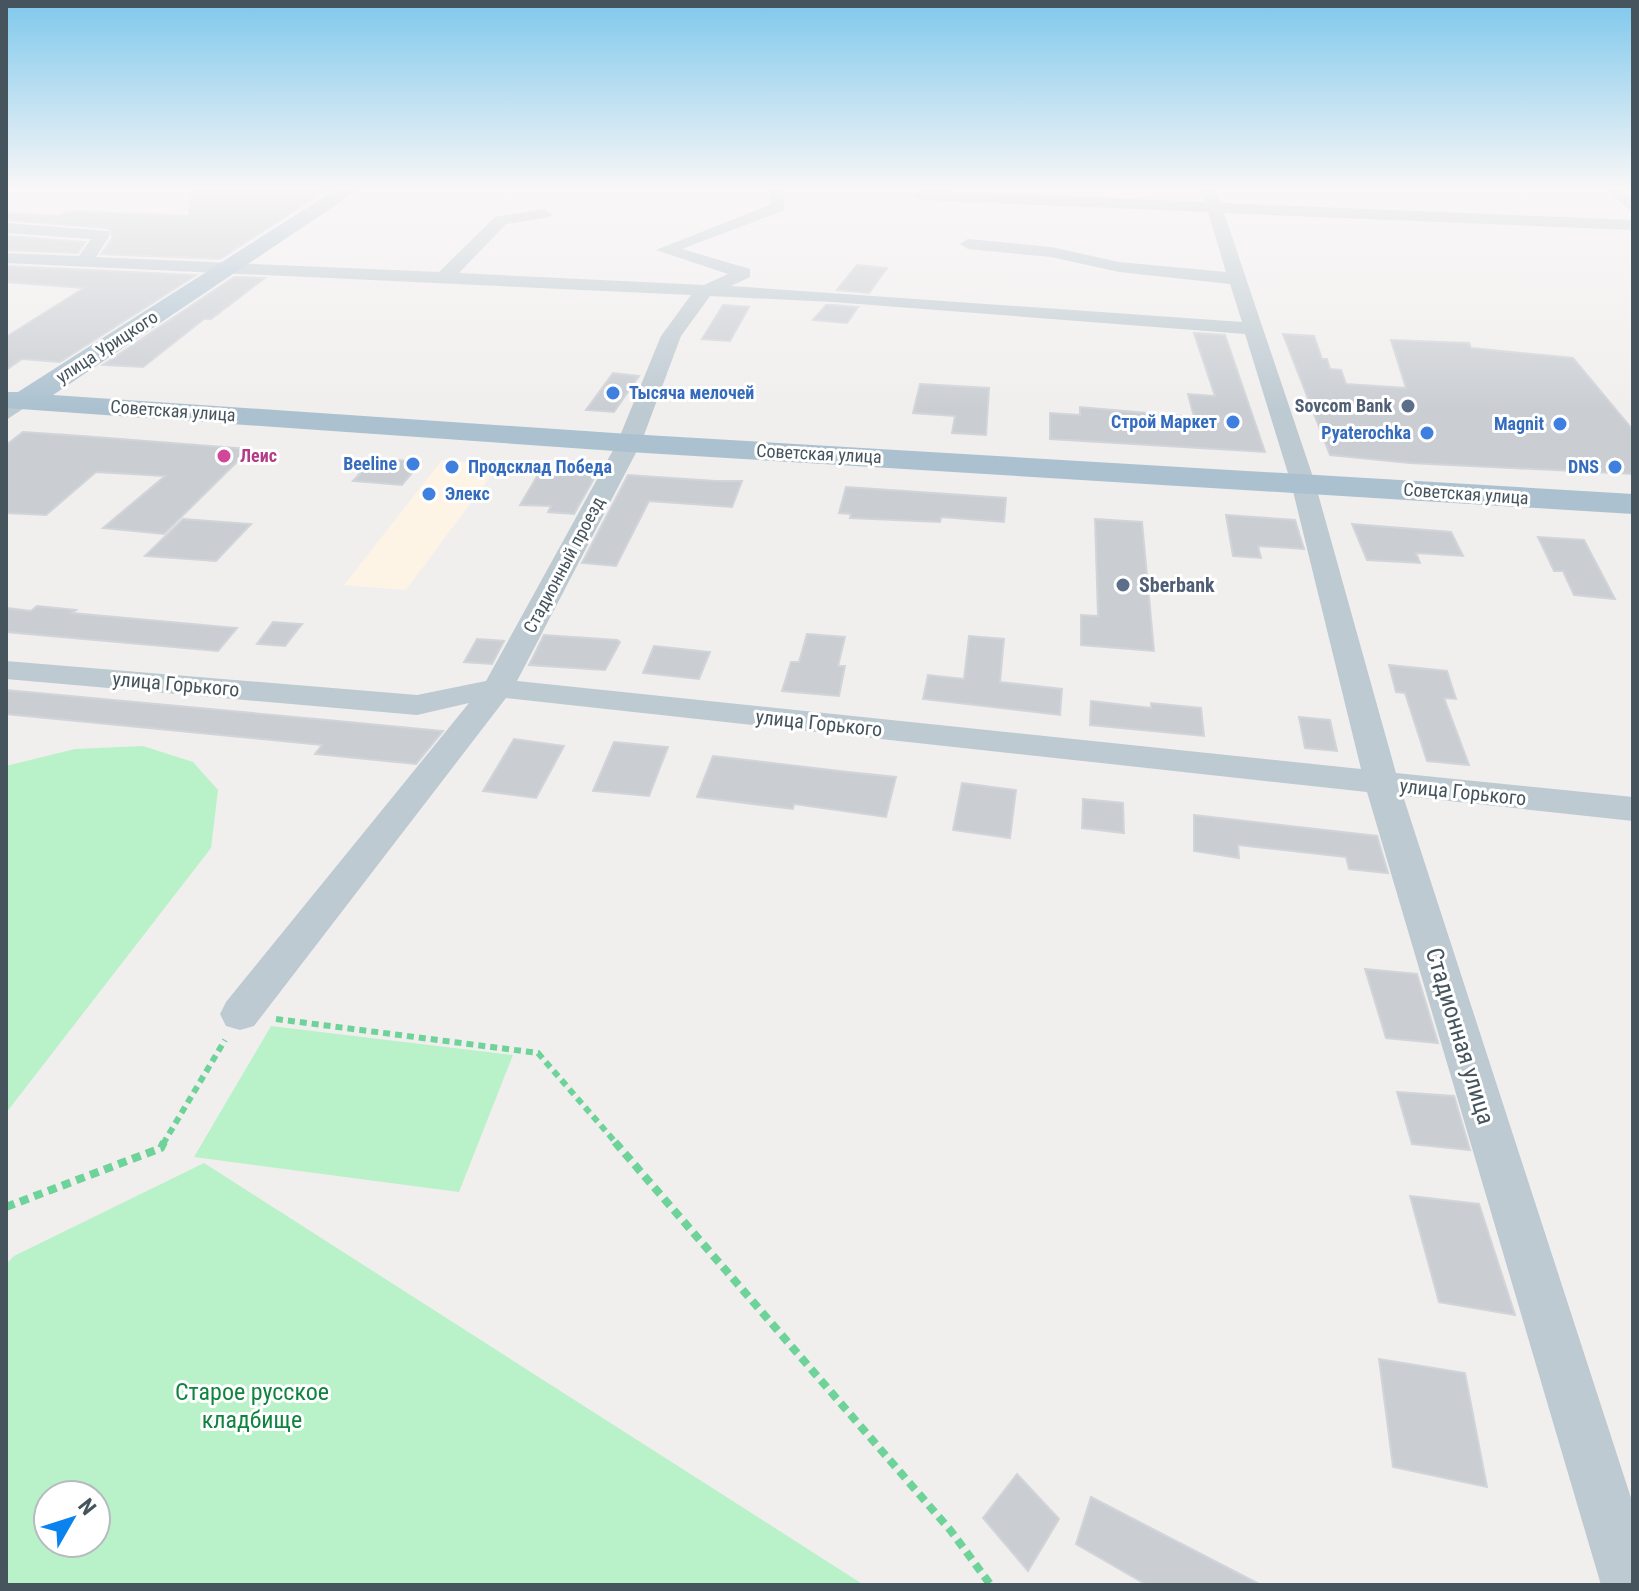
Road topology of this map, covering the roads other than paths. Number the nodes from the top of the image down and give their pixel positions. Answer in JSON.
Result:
{"nodes":[{"id":1,"x":89,"y":262,"type":"edge"},
{"id":2,"x":240,"y":262,"type":"edge"},
{"id":3,"x":459,"y":262,"type":"edge"},
{"id":4,"x":707,"y":262,"type":"edge"},
{"id":5,"x":1097,"y":262,"type":"edge"},
{"id":6,"x":1232,"y":262,"type":"edge"},
{"id":7,"x":230,"y":269,"type":"junction"},
{"id":8,"x":1237,"y":279,"type":"junction"},
{"id":9,"x":442,"y":280,"type":"junction"},
{"id":10,"x":703,"y":292,"type":"junction"},
{"id":11,"x":1253,"y":329,"type":"junction"},
{"id":12,"x":12,"y":405,"type":"edge"},
{"id":13,"x":629,"y":443,"type":"junction"},
{"id":14,"x":1303,"y":483,"type":"junction"},
{"id":15,"x":1633,"y":504,"type":"edge"},
{"id":16,"x":6,"y":670,"type":"edge"},
{"id":17,"x":498,"y":688,"type":"junction"},
{"id":18,"x":1382,"y":784,"type":"junction"},
{"id":19,"x":1633,"y":809,"type":"edge"},
{"id":20,"x":240,"y":1014,"type":"road end"},
{"id":21,"x":1630,"y":1585,"type":"edge"}],
"edges":[{"from":1,"to":7,"type":"street"},
{"from":2,"to":7,"type":"main road","name":"улица Урицкого"},
{"from":3,"to":9,"type":"street"},
{"from":4,"to":10,"type":"street"},
{"from":5,"to":8,"type":"street"},
{"from":6,"to":8,"type":"street","name":"Стадионная улица"},
{"from":7,"to":9,"type":"street"},
{"from":7,"to":12,"type":"main road","name":"улица Урицкого"},
{"from":8,"to":11,"type":"street","name":"Стадионная улица"},
{"from":9,"to":10,"type":"street"},
{"from":10,"to":11,"type":"street"},
{"from":10,"to":13,"type":"street","name":"Стадионный проезд"},
{"from":11,"to":14,"type":"street","name":"Стадионная улица"},
{"from":12,"to":13,"type":"main road","name":"Советская улица"},
{"from":13,"to":14,"type":"main road","name":"Советская улица"},
{"from":13,"to":17,"type":"street","name":"Стадионный проезд"},
{"from":14,"to":15,"type":"main road","name":"Советская улица"},
{"from":14,"to":18,"type":"street","name":"Стадионная улица"},
{"from":16,"to":17,"type":"street","name":"улица Горького"},
{"from":17,"to":18,"type":"street","name":"улица Горького"},
{"from":17,"to":20,"type":"street","name":"Стадионный проезд"},
{"from":18,"to":19,"type":"street","name":"улица Горького"},
{"from":18,"to":21,"type":"street","name":"Стадионная улица"}]}
